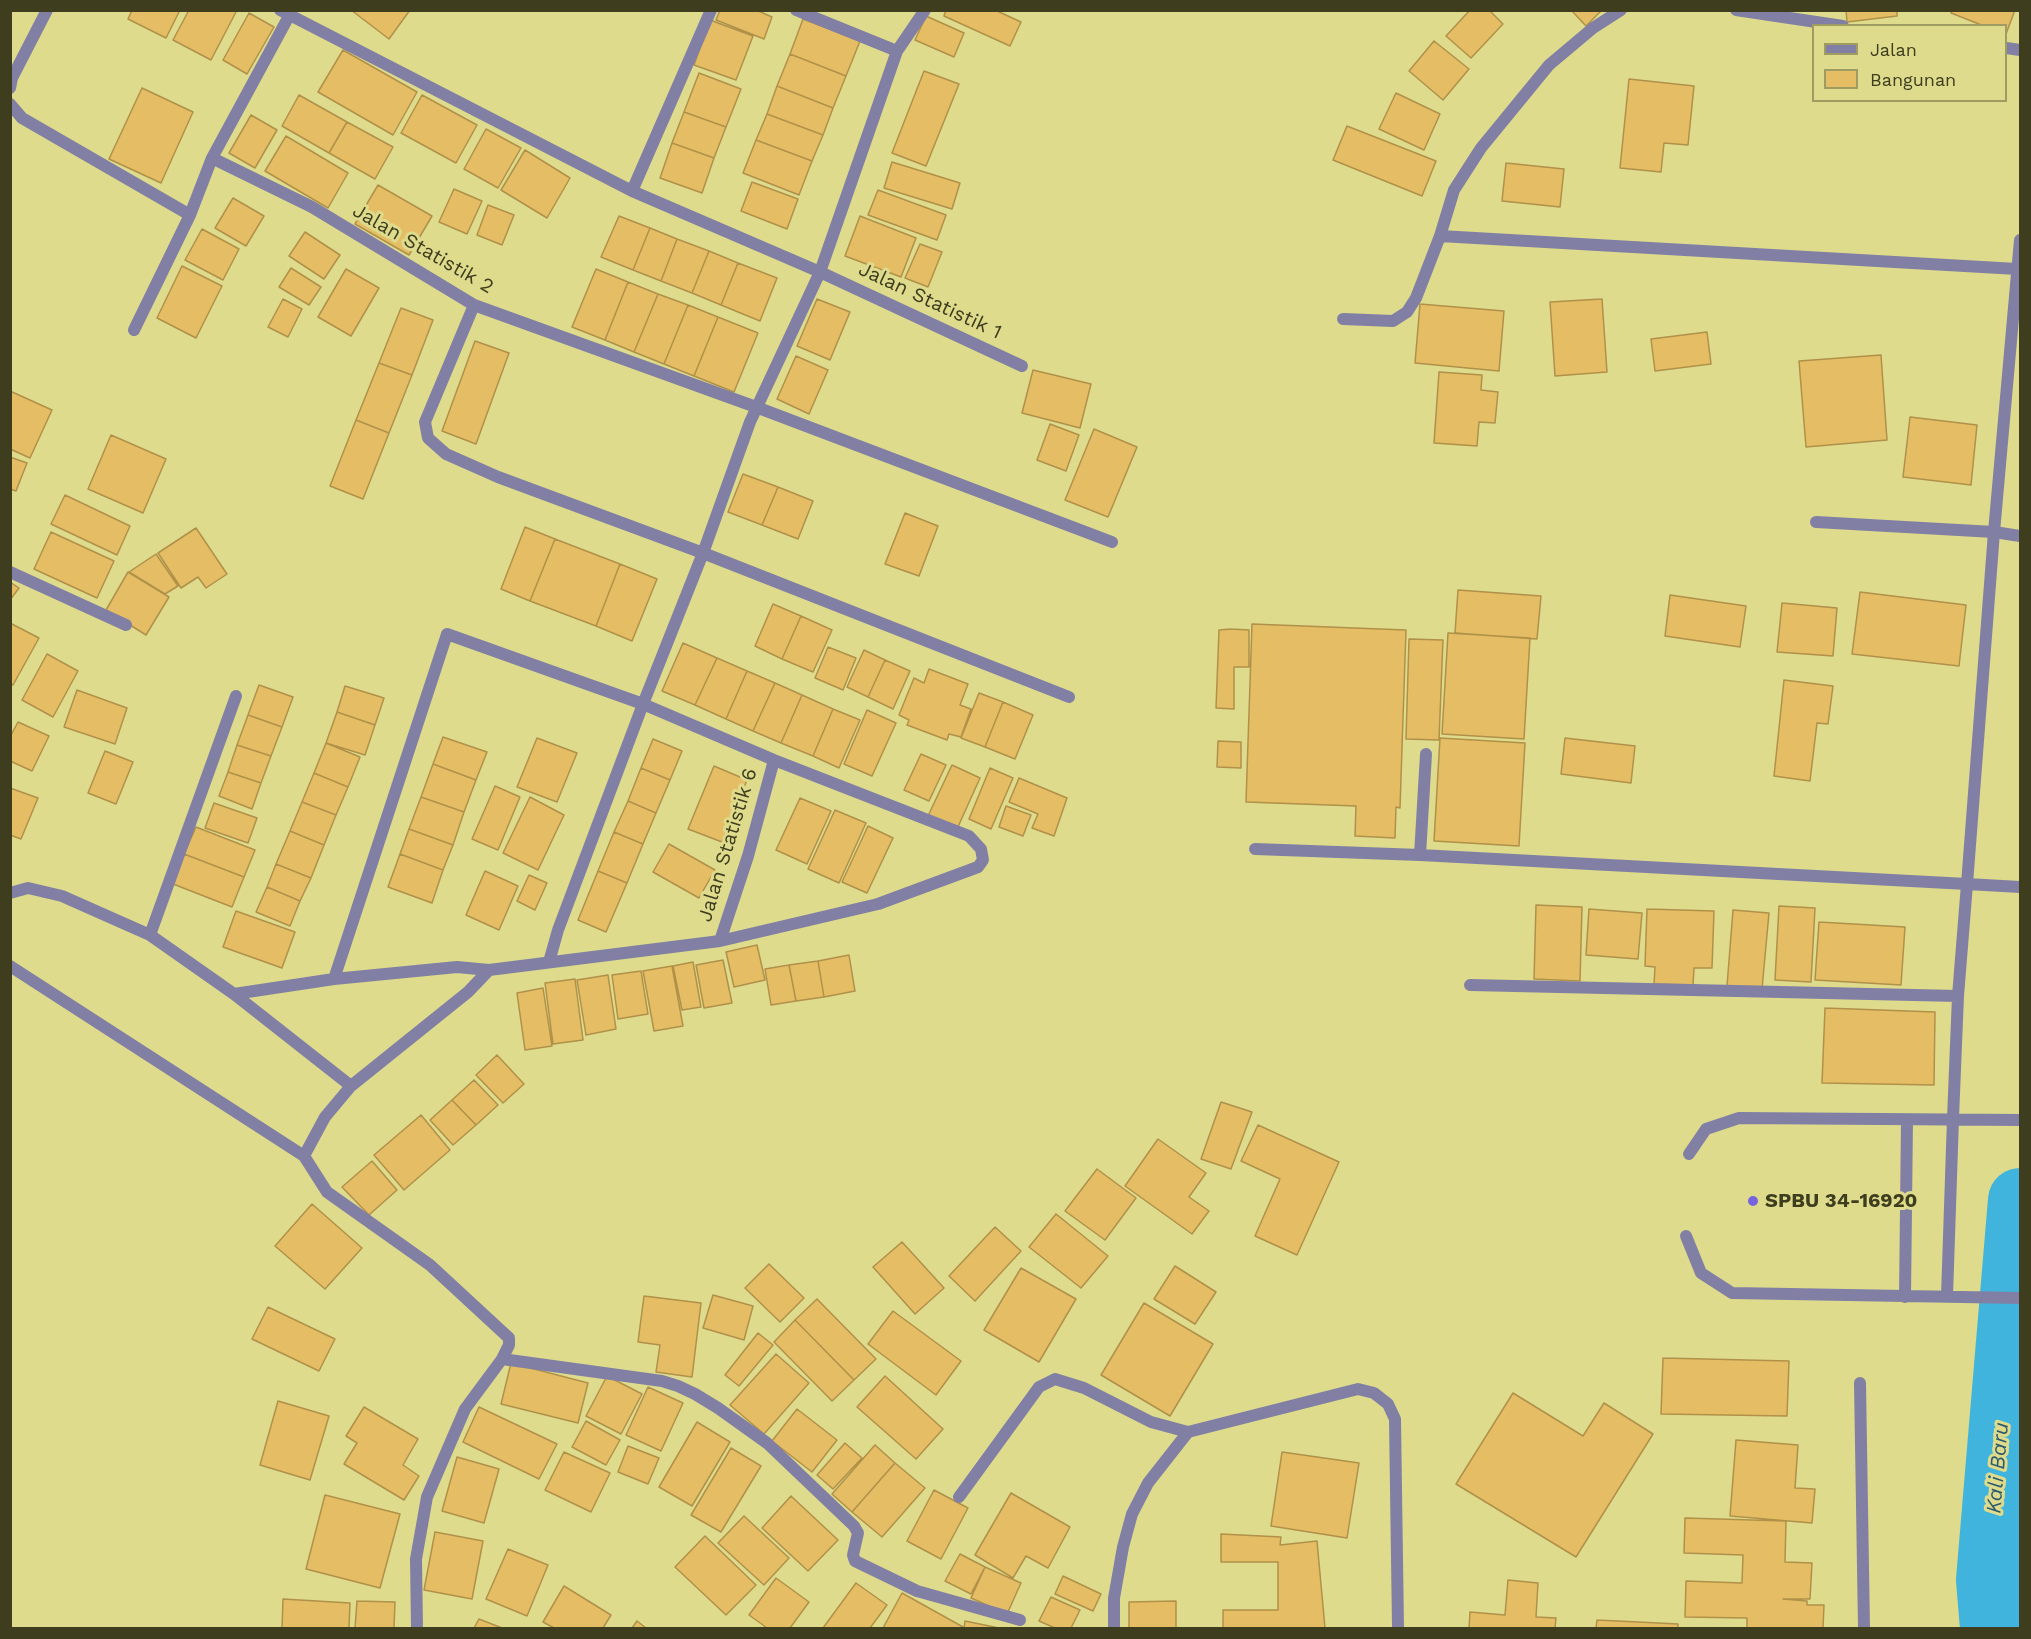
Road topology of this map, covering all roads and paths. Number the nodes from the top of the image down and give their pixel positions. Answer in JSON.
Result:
{"nodes":[{"id":1,"x":48,"y":10,"type":"edge"},
{"id":2,"x":711,"y":10,"type":"edge"},
{"id":3,"x":796,"y":10,"type":"edge"},
{"id":4,"x":925,"y":10,"type":"edge"},
{"id":5,"x":1621,"y":10,"type":"edge"},
{"id":6,"x":1736,"y":10,"type":"edge"},
{"id":7,"x":284,"y":13,"type":"edge"},
{"id":8,"x":1830,"y":24,"type":"edge"},
{"id":9,"x":897,"y":51,"type":"junction"},
{"id":10,"x":10,"y":87,"type":"edge"},
{"id":11,"x":10,"y":104,"type":"edge"},
{"id":12,"x":212,"y":158,"type":"junction"},
{"id":13,"x":632,"y":192,"type":"junction"},
{"id":14,"x":190,"y":215,"type":"junction"},
{"id":15,"x":1440,"y":236,"type":"junction"},
{"id":16,"x":2020,"y":240,"type":"edge"},
{"id":17,"x":2017,"y":269,"type":"junction"},
{"id":18,"x":820,"y":272,"type":"junction"},
{"id":19,"x":474,"y":305,"type":"junction"},
{"id":20,"x":1343,"y":319,"type":"dead end"},
{"id":21,"x":134,"y":330,"type":"dead end"},
{"id":22,"x":1022,"y":366,"type":"dead end"},
{"id":23,"x":756,"y":406,"type":"junction"},
{"id":24,"x":1816,"y":522,"type":"dead end"},
{"id":25,"x":1994,"y":532,"type":"junction"},
{"id":26,"x":2015,"y":535,"type":"edge"},
{"id":27,"x":1112,"y":543,"type":"dead end"},
{"id":28,"x":703,"y":553,"type":"junction"},
{"id":29,"x":10,"y":572,"type":"edge"},
{"id":30,"x":126,"y":625,"type":"dead end"},
{"id":31,"x":236,"y":696,"type":"dead end"},
{"id":32,"x":1069,"y":697,"type":"dead end"},
{"id":33,"x":643,"y":704,"type":"junction"},
{"id":34,"x":1426,"y":754,"type":"dead end"},
{"id":35,"x":774,"y":760,"type":"junction"},
{"id":36,"x":1255,"y":849,"type":"dead end"},
{"id":37,"x":1419,"y":855,"type":"junction"},
{"id":38,"x":1967,"y":884,"type":"junction"},
{"id":39,"x":2020,"y":887,"type":"edge"},
{"id":40,"x":10,"y":893,"type":"edge"},
{"id":41,"x":150,"y":935,"type":"junction"},
{"id":42,"x":720,"y":940,"type":"junction"},
{"id":43,"x":549,"y":962,"type":"junction"},
{"id":44,"x":10,"y":966,"type":"edge"},
{"id":45,"x":489,"y":970,"type":"junction"},
{"id":46,"x":334,"y":979,"type":"junction"},
{"id":47,"x":1470,"y":985,"type":"dead end"},
{"id":48,"x":234,"y":994,"type":"junction"},
{"id":49,"x":1958,"y":996,"type":"junction"},
{"id":50,"x":351,"y":1086,"type":"junction"},
{"id":51,"x":1953,"y":1118,"type":"junction"},
{"id":52,"x":1906,"y":1120,"type":"junction"},
{"id":53,"x":2020,"y":1120,"type":"edge"},
{"id":54,"x":1689,"y":1154,"type":"dead end"},
{"id":55,"x":304,"y":1156,"type":"junction"},
{"id":56,"x":1686,"y":1236,"type":"dead end"},
{"id":57,"x":1947,"y":1296,"type":"junction"},
{"id":58,"x":1905,"y":1297,"type":"junction"},
{"id":59,"x":2020,"y":1298,"type":"edge"},
{"id":60,"x":502,"y":1359,"type":"junction"},
{"id":61,"x":1860,"y":1383,"type":"dead end"},
{"id":62,"x":1188,"y":1432,"type":"junction"},
{"id":63,"x":959,"y":1497,"type":"dead end"},
{"id":64,"x":1020,"y":1620,"type":"dead end"},
{"id":65,"x":417,"y":1629,"type":"edge"},
{"id":66,"x":1114,"y":1629,"type":"edge"},
{"id":67,"x":1398,"y":1629,"type":"edge"},
{"id":68,"x":1864,"y":1629,"type":"edge"}],
"edges":[{"from":1,"to":10,"type":"street"},
{"from":2,"to":13,"type":"street"},
{"from":3,"to":9,"type":"street"},
{"from":4,"to":9,"type":"street"},
{"from":5,"to":15,"type":"street"},
{"from":6,"to":8,"type":"street"},
{"from":7,"to":12,"type":"street"},
{"from":7,"to":13,"type":"street","name":"Jalan Statistik 1"},
{"from":9,"to":18,"type":"street"},
{"from":11,"to":14,"type":"street"},
{"from":12,"to":14,"type":"street"},
{"from":12,"to":19,"type":"street","name":"Jalan Statistik 2"},
{"from":13,"to":18,"type":"street","name":"Jalan Statistik 1"},
{"from":14,"to":21,"type":"street"},
{"from":15,"to":17,"type":"street"},
{"from":15,"to":20,"type":"street"},
{"from":16,"to":17,"type":"street"},
{"from":17,"to":25,"type":"street"},
{"from":18,"to":22,"type":"street","name":"Jalan Statistik 1"},
{"from":18,"to":23,"type":"street"},
{"from":19,"to":23,"type":"street","name":"Jalan Statistik 2"},
{"from":19,"to":28,"type":"street"},
{"from":23,"to":27,"type":"street","name":"Jalan Statistik 2"},
{"from":23,"to":28,"type":"street"},
{"from":24,"to":25,"type":"street"},
{"from":25,"to":26,"type":"street"},
{"from":25,"to":38,"type":"street"},
{"from":28,"to":32,"type":"street"},
{"from":28,"to":33,"type":"street"},
{"from":29,"to":30,"type":"street"},
{"from":31,"to":41,"type":"street"},
{"from":33,"to":35,"type":"street"},
{"from":33,"to":43,"type":"street"},
{"from":33,"to":46,"type":"street"},
{"from":34,"to":37,"type":"street"},
{"from":35,"to":42,"type":"street","name":"Jalan Statistik 6"},
{"from":35,"to":42,"type":"street"},
{"from":36,"to":37,"type":"street"},
{"from":37,"to":38,"type":"street"},
{"from":38,"to":39,"type":"street"},
{"from":38,"to":49,"type":"street"},
{"from":40,"to":41,"type":"street"},
{"from":41,"to":48,"type":"street"},
{"from":42,"to":43,"type":"street"},
{"from":43,"to":45,"type":"street"},
{"from":44,"to":55,"type":"street"},
{"from":45,"to":46,"type":"street"},
{"from":45,"to":50,"type":"street"},
{"from":46,"to":48,"type":"street"},
{"from":47,"to":49,"type":"street"},
{"from":48,"to":50,"type":"street"},
{"from":49,"to":51,"type":"street"},
{"from":50,"to":55,"type":"street"},
{"from":51,"to":52,"type":"street"},
{"from":51,"to":53,"type":"street"},
{"from":51,"to":57,"type":"street"},
{"from":52,"to":54,"type":"street"},
{"from":52,"to":58,"type":"street"},
{"from":55,"to":60,"type":"street"},
{"from":56,"to":58,"type":"street"},
{"from":57,"to":58,"type":"street"},
{"from":57,"to":59,"type":"street"},
{"from":60,"to":64,"type":"street"},
{"from":60,"to":65,"type":"street"},
{"from":61,"to":68,"type":"street"},
{"from":62,"to":63,"type":"street"},
{"from":62,"to":66,"type":"street"},
{"from":62,"to":67,"type":"street"}]}
